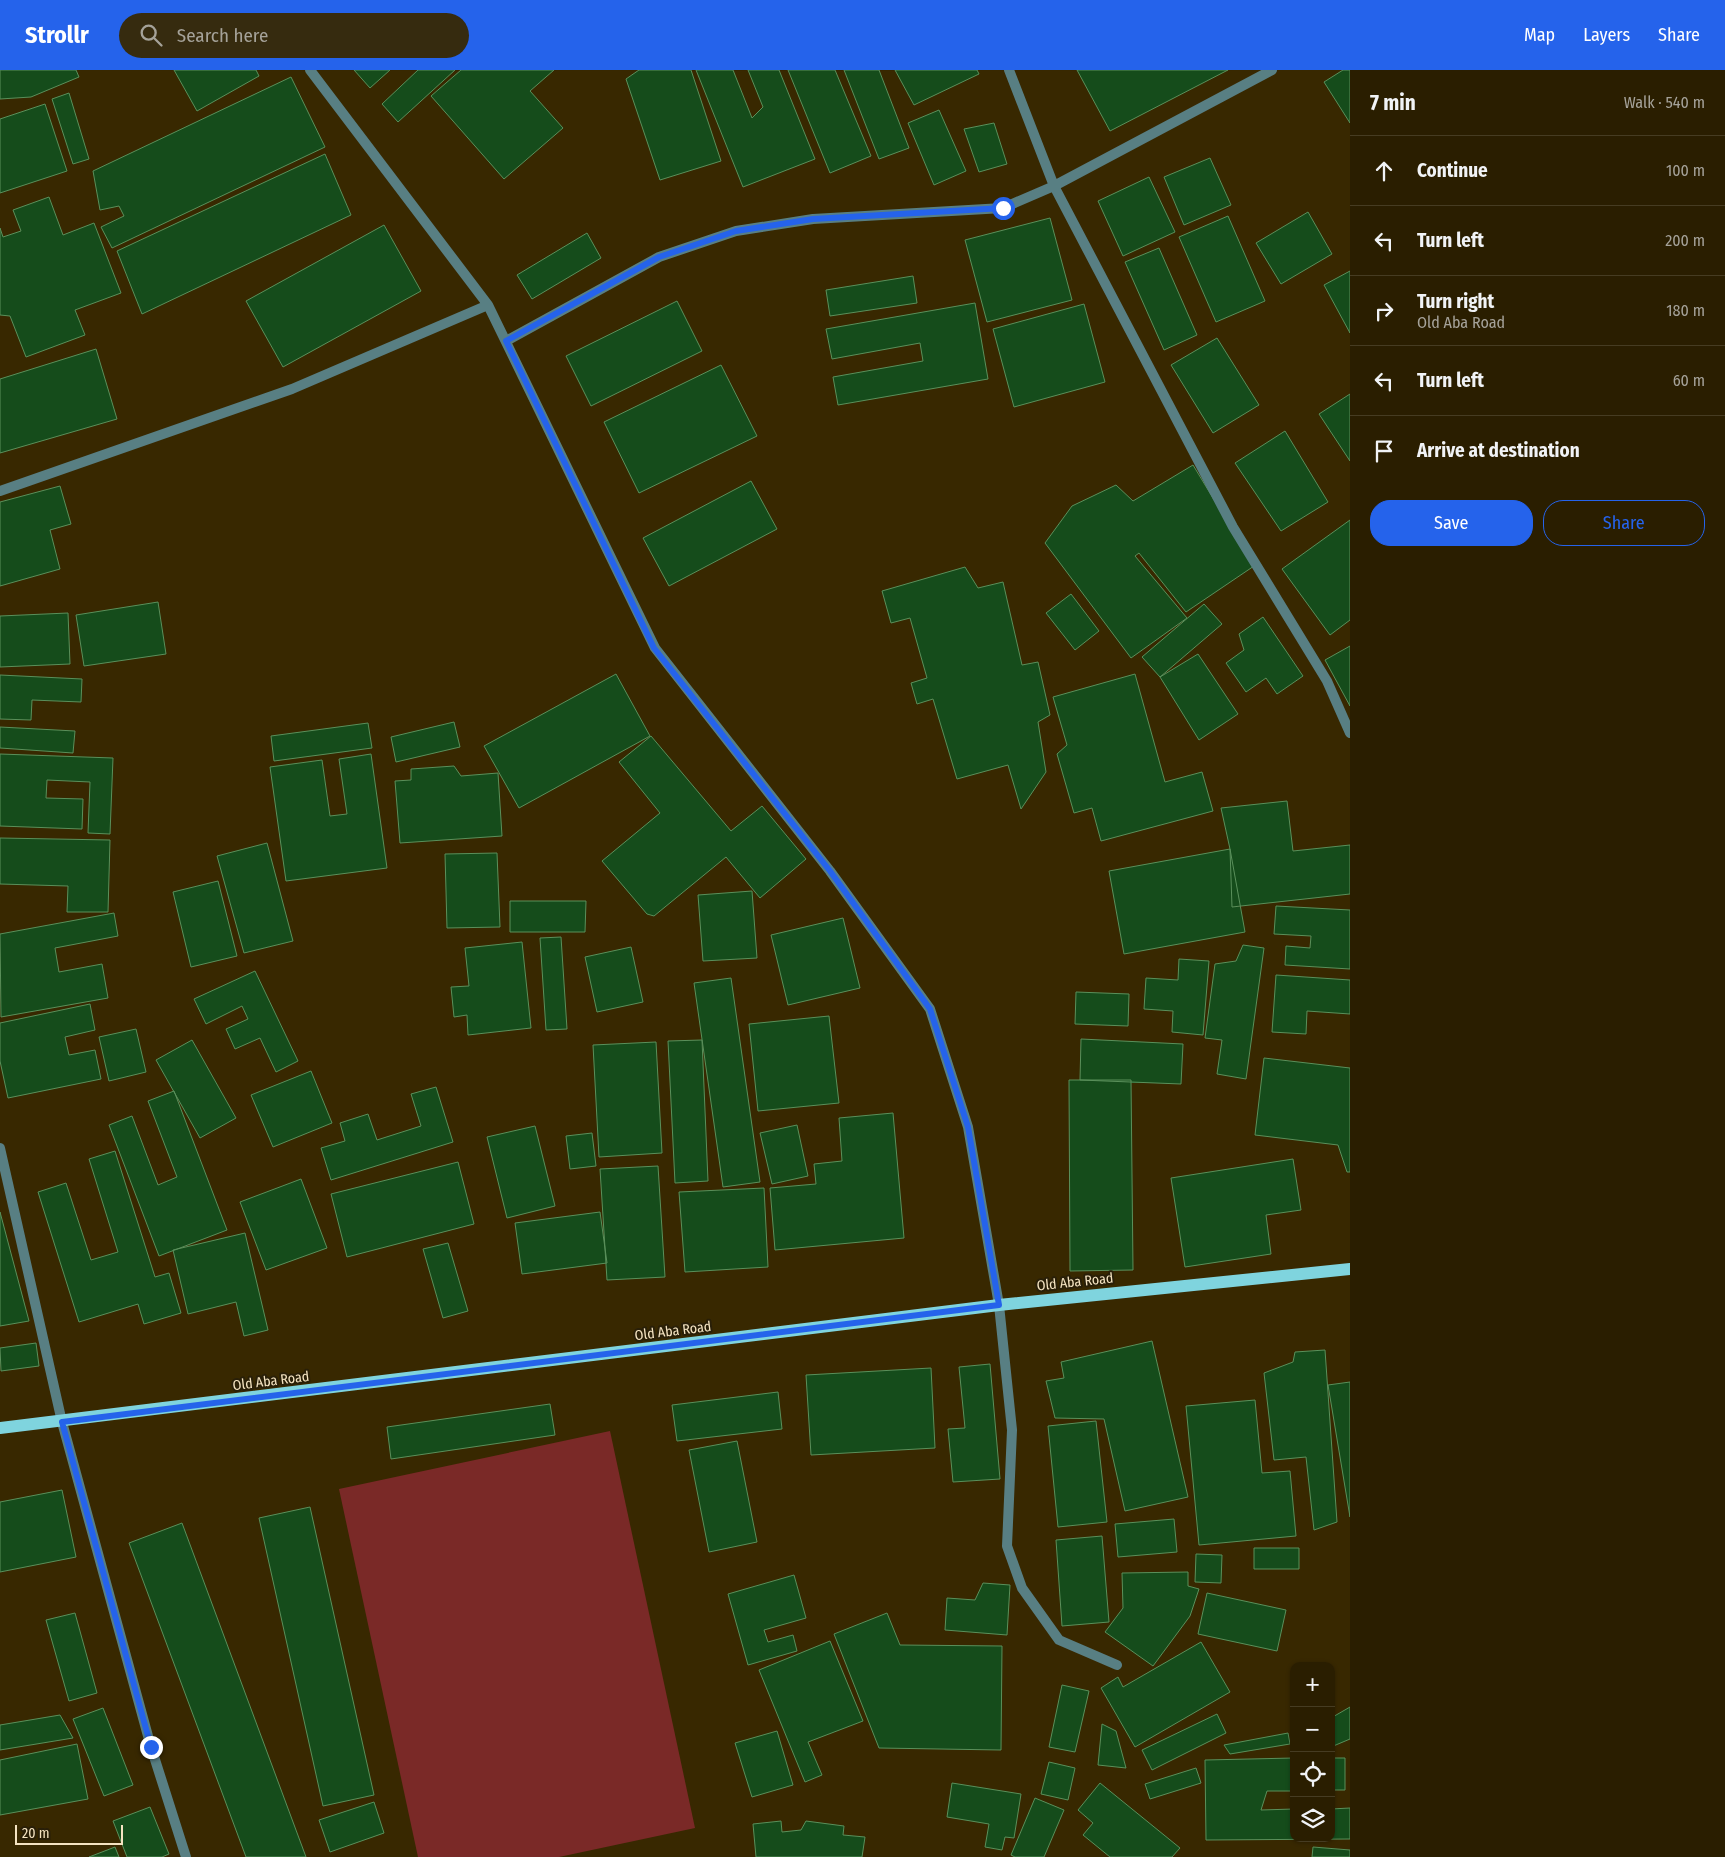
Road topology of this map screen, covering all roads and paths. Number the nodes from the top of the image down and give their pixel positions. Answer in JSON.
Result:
{"nodes":[{"id":1,"x":310,"y":70,"type":"edge"},
{"id":2,"x":1009,"y":70,"type":"edge"},
{"id":3,"x":1272,"y":70,"type":"edge"},
{"id":4,"x":1054,"y":186,"type":"junction"},
{"id":5,"x":488,"y":305,"type":"junction"},
{"id":6,"x":506,"y":341,"type":"junction"},
{"id":7,"x":0,"y":491,"type":"edge"},
{"id":8,"x":1350,"y":733,"type":"edge"},
{"id":9,"x":0,"y":1148,"type":"edge"},
{"id":10,"x":1350,"y":1269,"type":"edge"},
{"id":11,"x":999,"y":1305,"type":"junction"},
{"id":12,"x":62,"y":1422,"type":"junction"},
{"id":13,"x":0,"y":1428,"type":"edge"},
{"id":14,"x":1117,"y":1665,"type":"dead end"},
{"id":15,"x":186,"y":1857,"type":"edge"}],
"edges":[{"from":1,"to":5,"type":"street"},
{"from":2,"to":4,"type":"street"},
{"from":3,"to":4,"type":"street"},
{"from":4,"to":6,"type":"street"},
{"from":4,"to":8,"type":"street"},
{"from":5,"to":6,"type":"street"},
{"from":5,"to":7,"type":"street"},
{"from":6,"to":11,"type":"street"},
{"from":9,"to":12,"type":"street"},
{"from":10,"to":11,"type":"main road","name":"Old Aba Road"},
{"from":11,"to":12,"type":"main road","name":"Old Aba Road"},
{"from":11,"to":14,"type":"street"},
{"from":12,"to":13,"type":"main road","name":"Old Aba Road"},
{"from":12,"to":15,"type":"street"}]}
